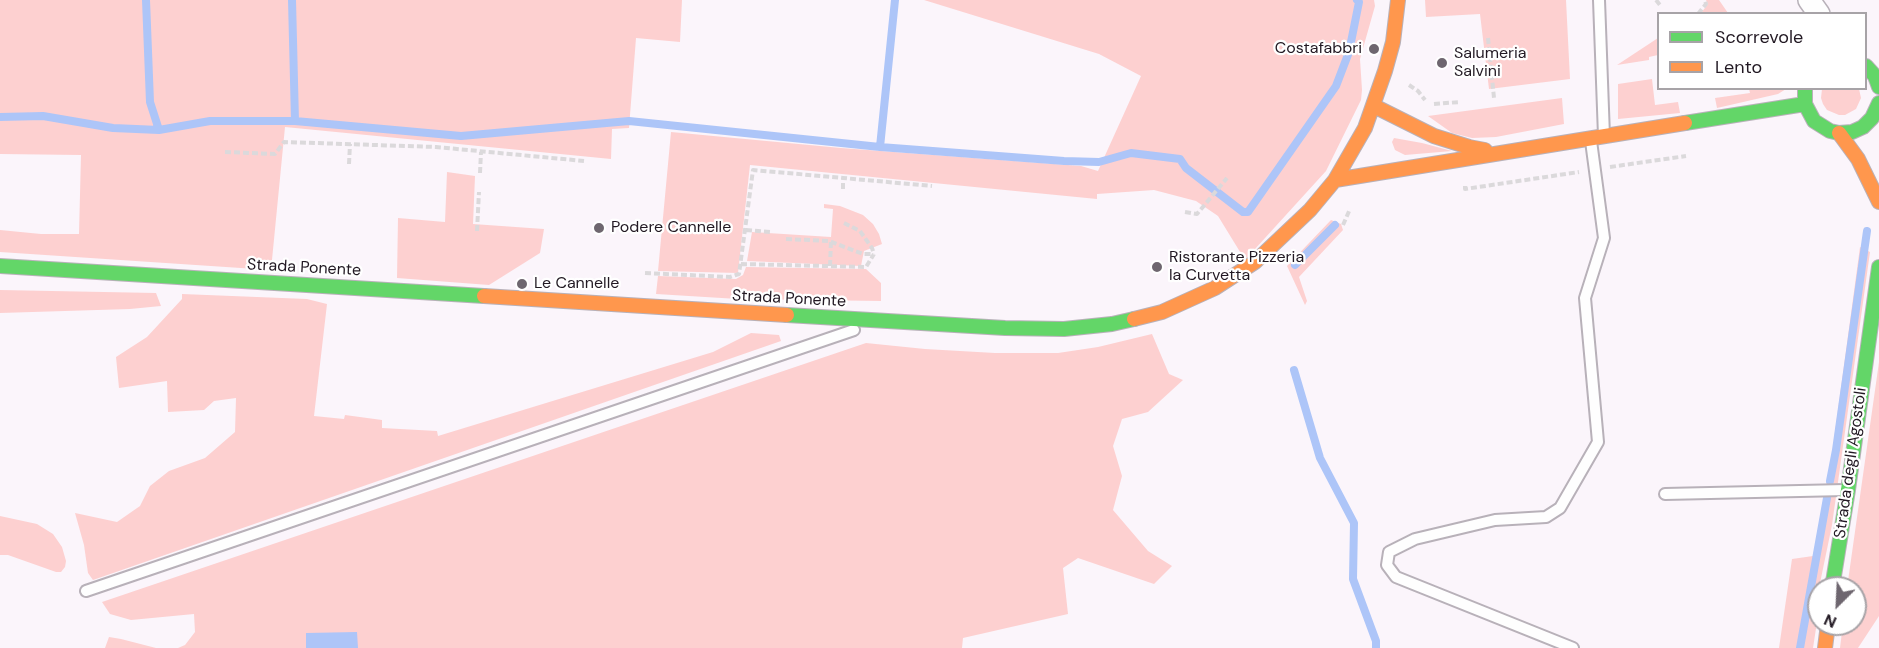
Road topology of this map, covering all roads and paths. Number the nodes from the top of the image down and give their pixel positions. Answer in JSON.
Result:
{"nodes":[{"id":1,"x":1398,"y":0,"type":"edge"},
{"id":2,"x":1599,"y":0,"type":"edge"},
{"id":3,"x":1656,"y":0,"type":"edge"},
{"id":4,"x":1660,"y":5,"type":"dead end"},
{"id":5,"x":1488,"y":38,"type":"dead end"},
{"id":6,"x":1867,"y":67,"type":"edge"},
{"id":7,"x":1409,"y":85,"type":"dead end"},
{"id":8,"x":1879,"y":87,"type":"edge"},
{"id":9,"x":1805,"y":90,"type":"edge"},
{"id":10,"x":1494,"y":98,"type":"dead end"},
{"id":11,"x":1460,"y":102,"type":"dead end"},
{"id":12,"x":1805,"y":104,"type":"junction"},
{"id":13,"x":1879,"y":105,"type":"edge"},
{"id":14,"x":1374,"y":106,"type":"junction"},
{"id":15,"x":1879,"y":114,"type":"edge"},
{"id":16,"x":1839,"y":133,"type":"junction"},
{"id":17,"x":1598,"y":137,"type":"junction"},
{"id":18,"x":350,"y":144,"type":"junction"},
{"id":19,"x":225,"y":152,"type":"dead end"},
{"id":20,"x":481,"y":152,"type":"junction"},
{"id":21,"x":1500,"y":153,"type":"junction"},
{"id":22,"x":584,"y":161,"type":"dead end"},
{"id":23,"x":349,"y":164,"type":"dead end"},
{"id":24,"x":480,"y":173,"type":"dead end"},
{"id":25,"x":843,"y":178,"type":"junction"},
{"id":26,"x":1227,"y":178,"type":"dead end"},
{"id":27,"x":1335,"y":180,"type":"junction"},
{"id":28,"x":932,"y":186,"type":"dead end"},
{"id":29,"x":843,"y":189,"type":"dead end"},
{"id":30,"x":479,"y":192,"type":"dead end"},
{"id":31,"x":1879,"y":202,"type":"edge"},
{"id":32,"x":1185,"y":212,"type":"dead end"},
{"id":33,"x":844,"y":223,"type":"dead end"},
{"id":34,"x":746,"y":230,"type":"junction"},
{"id":35,"x":477,"y":231,"type":"dead end"},
{"id":36,"x":771,"y":232,"type":"dead end"},
{"id":37,"x":786,"y":238,"type":"dead end"},
{"id":38,"x":831,"y":242,"type":"junction"},
{"id":39,"x":874,"y":254,"type":"junction"},
{"id":40,"x":741,"y":264,"type":"junction"},
{"id":41,"x":0,"y":266,"type":"edge"},
{"id":42,"x":830,"y":266,"type":"junction"},
{"id":43,"x":1879,"y":267,"type":"edge"},
{"id":44,"x":645,"y":273,"type":"dead end"},
{"id":45,"x":880,"y":321,"type":"junction"},
{"id":46,"x":1848,"y":490,"type":"junction"},
{"id":47,"x":1665,"y":494,"type":"dead end"},
{"id":48,"x":1834,"y":576,"type":"edge"},
{"id":49,"x":86,"y":591,"type":"dead end"},
{"id":50,"x":1573,"y":648,"type":"edge"}],
"edges":[{"from":1,"to":14,"type":"main road","name":"Strada Ponente"},
{"from":2,"to":17,"type":"lane"},
{"from":3,"to":4,"type":"path"},
{"from":5,"to":10,"type":"path"},
{"from":6,"to":8,"type":"main road"},
{"from":7,"to":11,"type":"path"},
{"from":9,"to":12,"type":"main road"},
{"from":12,"to":16,"type":"main road"},
{"from":12,"to":17,"type":"main road"},
{"from":13,"to":15,"type":"main road"},
{"from":13,"to":16,"type":"main road"},
{"from":14,"to":21,"type":"main road"},
{"from":14,"to":27,"type":"main road","name":"Strada Ponente"},
{"from":16,"to":31,"type":"main road"},
{"from":17,"to":21,"type":"main road"},
{"from":17,"to":50,"type":"lane"},
{"from":18,"to":19,"type":"path"},
{"from":18,"to":20,"type":"path"},
{"from":18,"to":23,"type":"path"},
{"from":20,"to":22,"type":"path"},
{"from":20,"to":24,"type":"path"},
{"from":21,"to":27,"type":"main road"},
{"from":25,"to":28,"type":"path"},
{"from":25,"to":29,"type":"path"},
{"from":25,"to":34,"type":"path"},
{"from":26,"to":32,"type":"path"},
{"from":27,"to":45,"type":"main road","name":"Strada Ponente"},
{"from":30,"to":35,"type":"path"},
{"from":33,"to":39,"type":"path"},
{"from":34,"to":36,"type":"path"},
{"from":34,"to":40,"type":"path"},
{"from":37,"to":38,"type":"path"},
{"from":38,"to":39,"type":"path"},
{"from":38,"to":42,"type":"path"},
{"from":39,"to":42,"type":"path"},
{"from":40,"to":42,"type":"path"},
{"from":40,"to":44,"type":"path"},
{"from":41,"to":45,"type":"main road","name":"Strada Ponente"},
{"from":43,"to":46,"type":"main road","name":"Strada degli Agostoli"},
{"from":45,"to":49,"type":"lane"},
{"from":46,"to":47,"type":"lane"},
{"from":46,"to":48,"type":"main road","name":"Strada degli Agostoli"}]}
